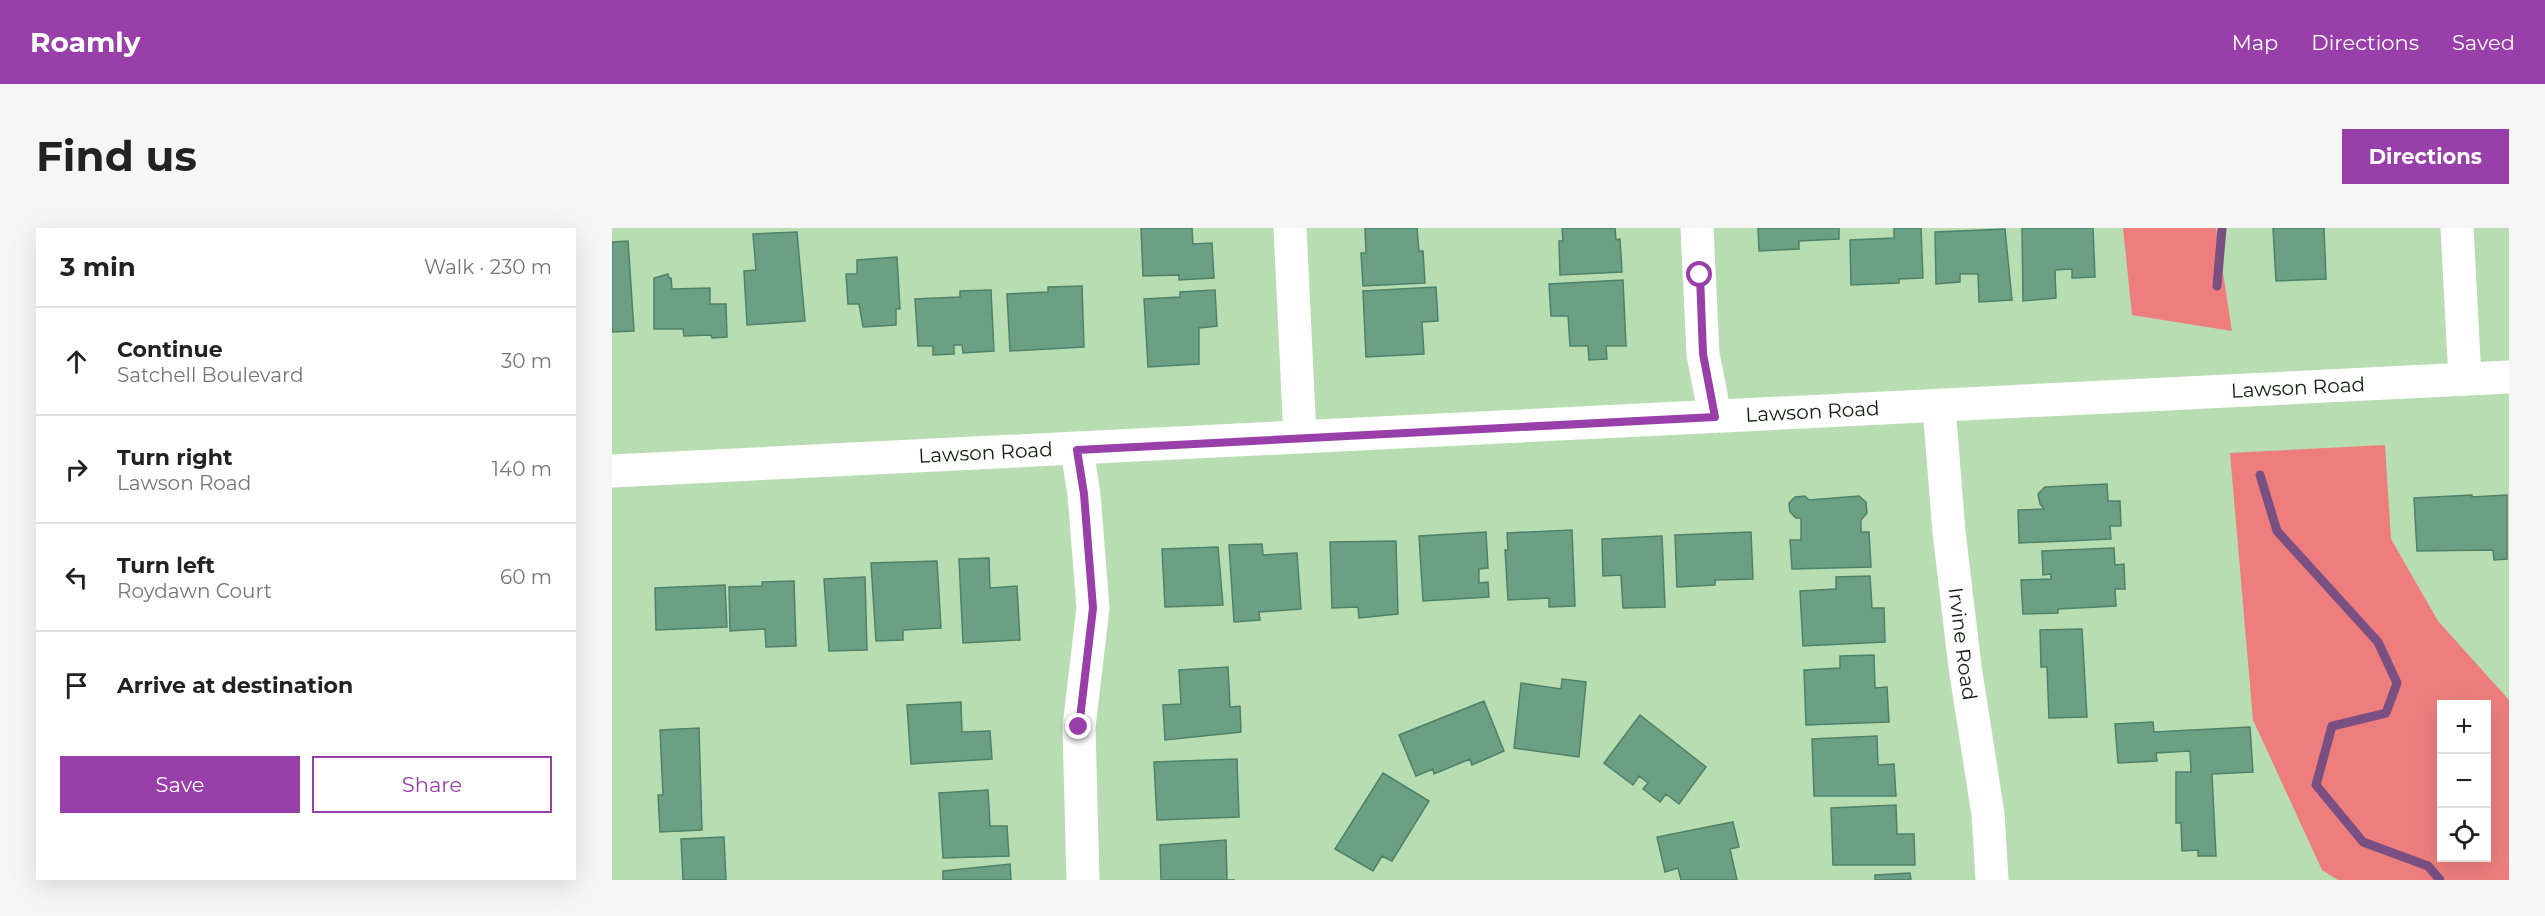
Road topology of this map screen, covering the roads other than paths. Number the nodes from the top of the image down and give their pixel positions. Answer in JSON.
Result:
{"nodes":[{"id":1,"x":1290,"y":228,"type":"edge"},
{"id":2,"x":1697,"y":228,"type":"edge"},
{"id":3,"x":2457,"y":228,"type":"edge"},
{"id":4,"x":2509,"y":377,"type":"edge"},
{"id":5,"x":2465,"y":379,"type":"junction"},
{"id":6,"x":1940,"y":407,"type":"junction"},
{"id":7,"x":1715,"y":417,"type":"junction"},
{"id":8,"x":1299,"y":437,"type":"junction"},
{"id":9,"x":1077,"y":450,"type":"junction"},
{"id":10,"x":612,"y":471,"type":"edge"},
{"id":11,"x":1083,"y":880,"type":"edge"},
{"id":12,"x":1992,"y":880,"type":"edge"}],
"edges":[{"from":1,"to":8,"type":"street"},
{"from":2,"to":7,"type":"street"},
{"from":3,"to":5,"type":"street"},
{"from":4,"to":5,"type":"street","name":"Lawson Road"},
{"from":5,"to":6,"type":"street","name":"Lawson Road"},
{"from":6,"to":7,"type":"street","name":"Lawson Road"},
{"from":6,"to":12,"type":"street","name":"Irvine Road"},
{"from":7,"to":8,"type":"street","name":"Lawson Road"},
{"from":8,"to":9,"type":"street","name":"Lawson Road"},
{"from":9,"to":10,"type":"street","name":"Lawson Road"},
{"from":9,"to":11,"type":"street"}]}
